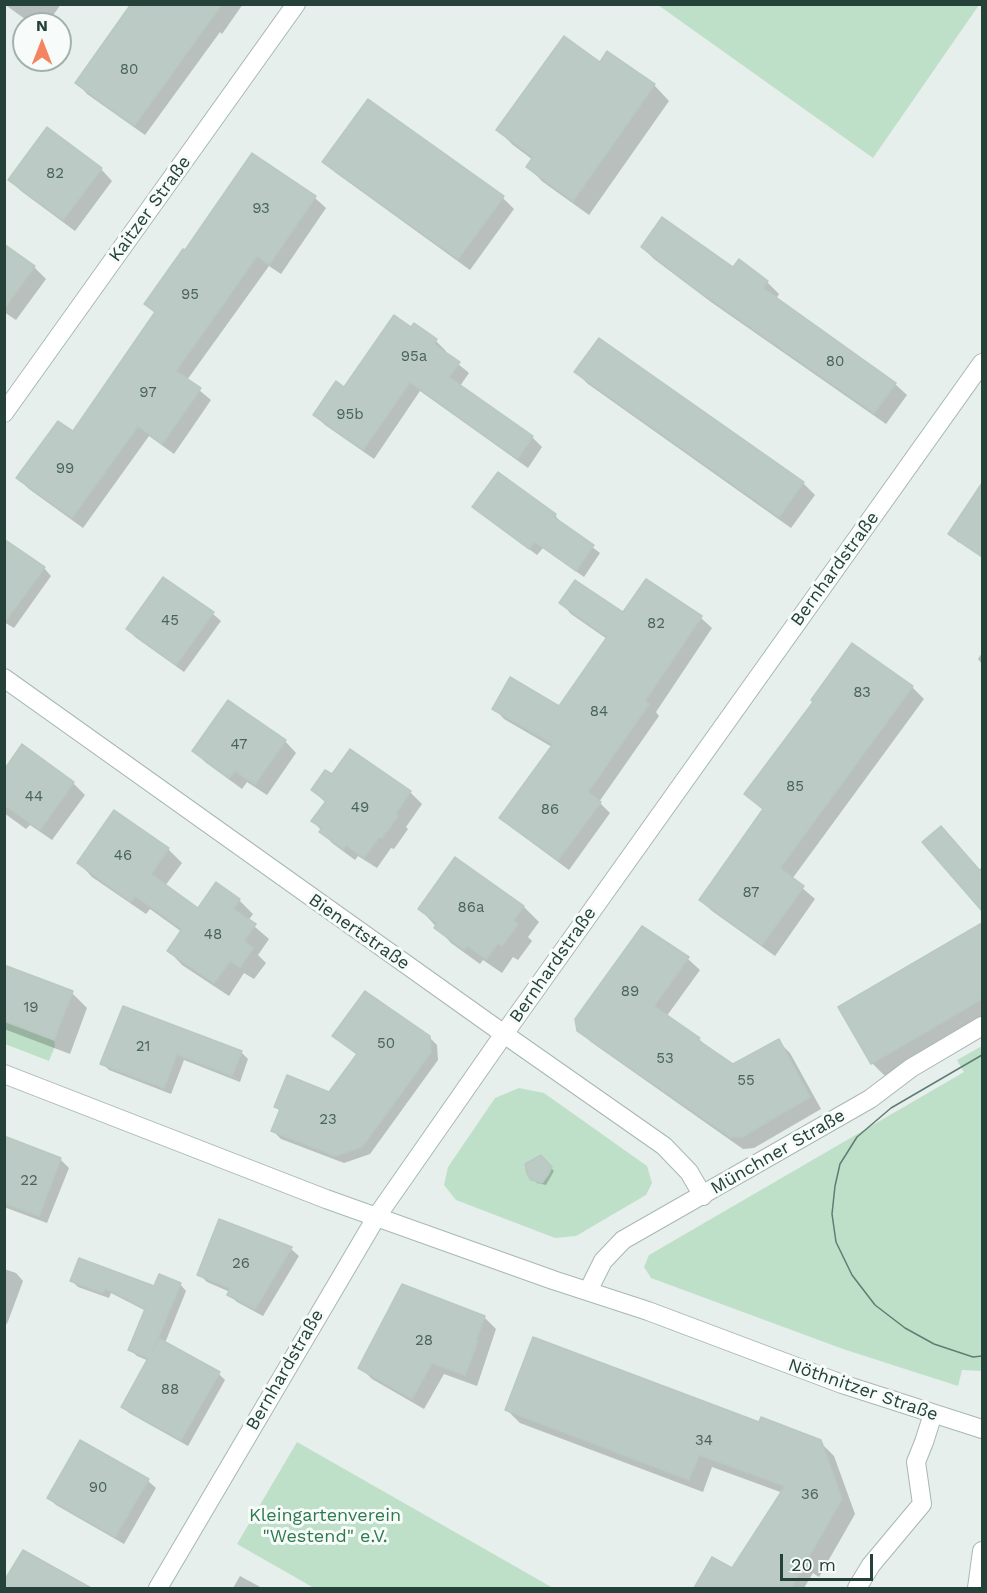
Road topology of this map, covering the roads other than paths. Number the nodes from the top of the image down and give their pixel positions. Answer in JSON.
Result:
{"nodes":[{"id":1,"x":296,"y":4,"type":"edge"},
{"id":2,"x":982,"y":363,"type":"edge"},
{"id":3,"x":4,"y":413,"type":"edge"},
{"id":4,"x":4,"y":678,"type":"edge"},
{"id":5,"x":982,"y":1026,"type":"edge"},
{"id":6,"x":504,"y":1034,"type":"junction"},
{"id":7,"x":4,"y":1074,"type":"edge"},
{"id":8,"x":703,"y":1196,"type":"junction"},
{"id":9,"x":377,"y":1216,"type":"junction"},
{"id":10,"x":588,"y":1291,"type":"junction"},
{"id":11,"x":933,"y":1414,"type":"junction"},
{"id":12,"x":982,"y":1429,"type":"edge"},
{"id":13,"x":982,"y":1551,"type":"edge"},
{"id":14,"x":158,"y":1588,"type":"edge"},
{"id":15,"x":857,"y":1588,"type":"edge"},
{"id":16,"x":977,"y":1588,"type":"edge"}],
"edges":[{"from":1,"to":3,"type":"street","name":"Kaitzer Straße"},
{"from":2,"to":6,"type":"street","name":"Bernhardstraße"},
{"from":4,"to":6,"type":"street","name":"Bienertstraße"},
{"from":5,"to":8,"type":"street","name":"Münchner Straße"},
{"from":6,"to":8,"type":"street","name":"Bienertstraße"},
{"from":6,"to":9,"type":"street","name":"Bernhardstraße"},
{"from":7,"to":9,"type":"street","name":"Nöthnitzer Straße"},
{"from":8,"to":10,"type":"street","name":"Münchner Straße"},
{"from":9,"to":10,"type":"street","name":"Nöthnitzer Straße"},
{"from":9,"to":14,"type":"street","name":"Bernhardstraße"},
{"from":10,"to":11,"type":"street","name":"Nöthnitzer Straße"},
{"from":11,"to":12,"type":"street","name":"Nöthnitzer Straße"},
{"from":11,"to":15,"type":"street"},
{"from":13,"to":16,"type":"street"}]}
